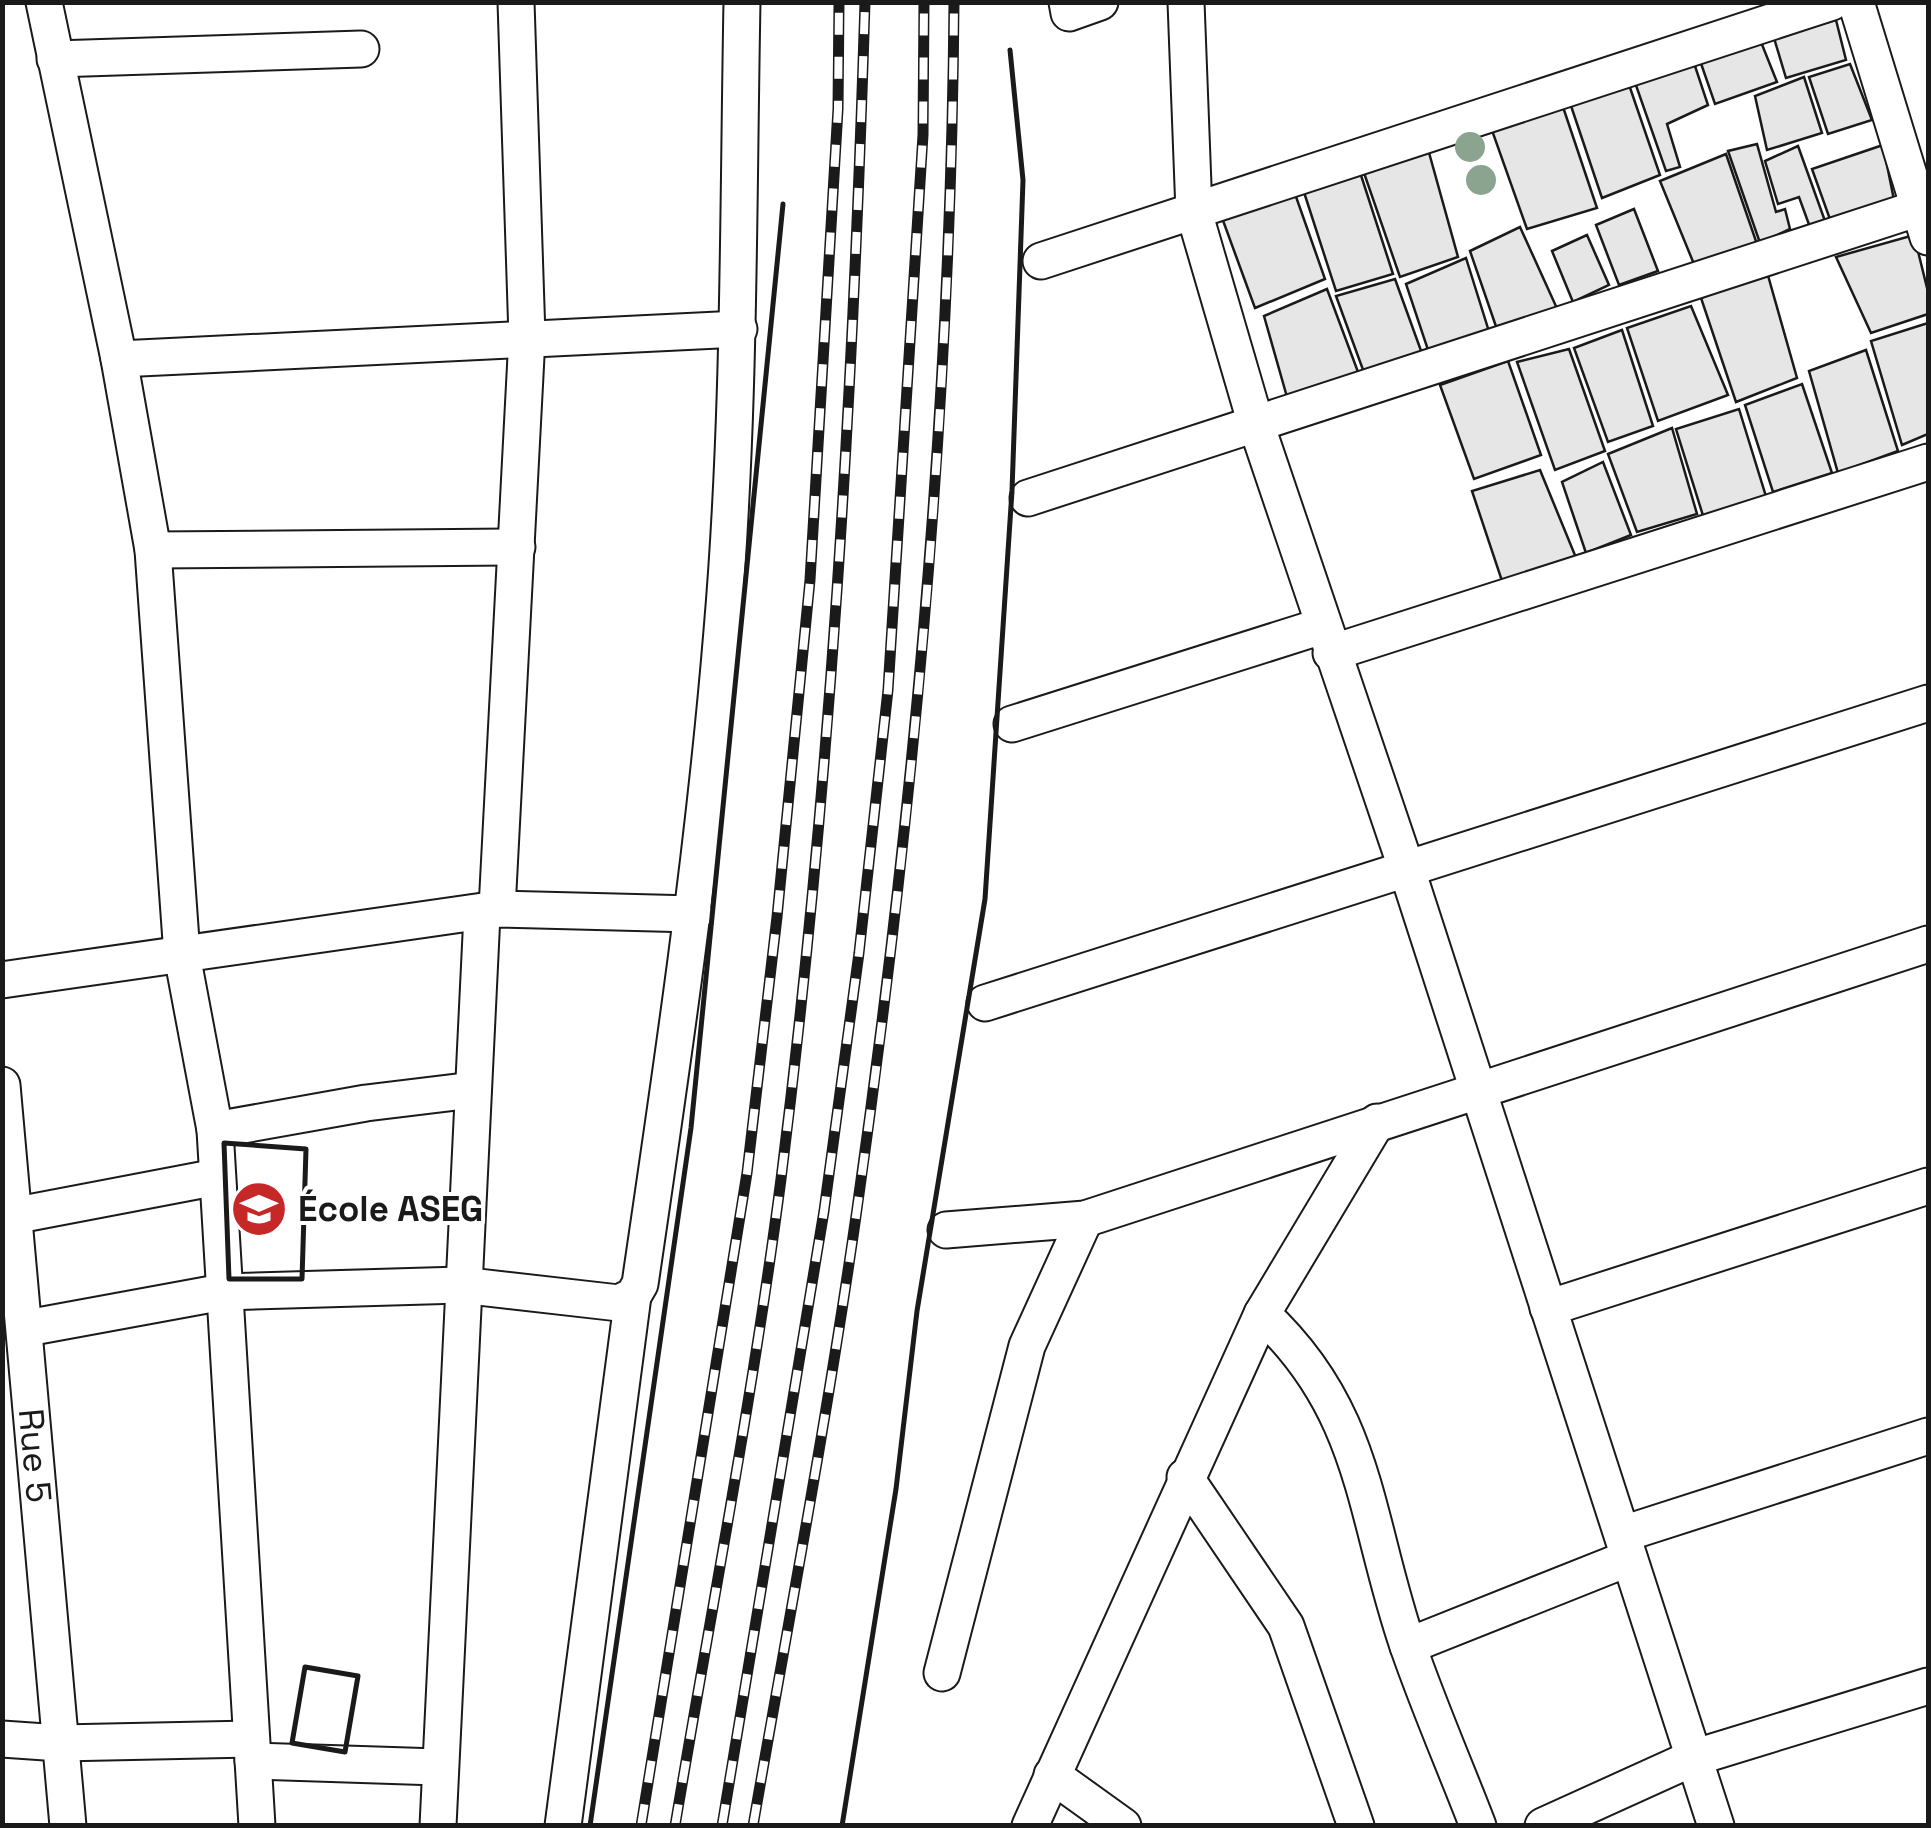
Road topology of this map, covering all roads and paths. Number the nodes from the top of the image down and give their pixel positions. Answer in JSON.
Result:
{"nodes":[{"id":1,"x":44,"y":2,"type":"edge"},
{"id":2,"x":516,"y":2,"type":"edge"},
{"id":3,"x":742,"y":2,"type":"edge"},
{"id":4,"x":1067,"y":2,"type":"edge"},
{"id":5,"x":1100,"y":2,"type":"edge"},
{"id":6,"x":1186,"y":2,"type":"edge"},
{"id":7,"x":1832,"y":2,"type":"edge"},
{"id":8,"x":1856,"y":2,"type":"edge"},
{"id":9,"x":361,"y":49,"type":"dead end"},
{"id":10,"x":55,"y":59,"type":"junction"},
{"id":11,"x":1194,"y":212,"type":"junction"},
{"id":12,"x":1925,"y":217,"type":"edge"},
{"id":13,"x":1041,"y":261,"type":"dead end"},
{"id":14,"x":740,"y":329,"type":"junction"},
{"id":15,"x":527,"y":337,"type":"junction"},
{"id":16,"x":119,"y":360,"type":"junction"},
{"id":17,"x":1255,"y":421,"type":"junction"},
{"id":18,"x":1928,"y":462,"type":"edge"},
{"id":19,"x":1028,"y":498,"type":"dead end"},
{"id":20,"x":517,"y":547,"type":"junction"},
{"id":21,"x":153,"y":550,"type":"junction"},
{"id":22,"x":1326,"y":640,"type":"junction"},
{"id":23,"x":1928,"y":703,"type":"edge"},
{"id":24,"x":1012,"y":724,"type":"dead end"},
{"id":25,"x":1407,"y":870,"type":"junction"},
{"id":26,"x":490,"y":911,"type":"junction"},
{"id":27,"x":694,"y":914,"type":"junction"},
{"id":28,"x":1928,"y":944,"type":"edge"},
{"id":29,"x":182,"y":955,"type":"junction"},
{"id":30,"x":2,"y":980,"type":"edge"},
{"id":31,"x":985,"y":1002,"type":"dead end"},
{"id":32,"x":2,"y":1085,"type":"edge"},
{"id":33,"x":473,"y":1090,"type":"junction"},
{"id":34,"x":1476,"y":1090,"type":"junction"},
{"id":35,"x":1377,"y":1122,"type":"junction"},
{"id":36,"x":215,"y":1130,"type":"junction"},
{"id":37,"x":216,"y":1176,"type":"junction"},
{"id":38,"x":1928,"y":1186,"type":"edge"},
{"id":39,"x":9,"y":1218,"type":"edge"},
{"id":40,"x":1085,"y":1220,"type":"junction"},
{"id":41,"x":946,"y":1230,"type":"dead end"},
{"id":42,"x":461,"y":1286,"type":"junction"},
{"id":43,"x":223,"y":1292,"type":"junction"},
{"id":44,"x":634,"y":1296,"type":"junction"},
{"id":45,"x":1548,"y":1308,"type":"junction"},
{"id":46,"x":1262,"y":1314,"type":"junction"},
{"id":47,"x":27,"y":1328,"type":"junction"},
{"id":48,"x":1928,"y":1436,"type":"edge"},
{"id":49,"x":1185,"y":1477,"type":"junction"},
{"id":50,"x":1626,"y":1546,"type":"junction"},
{"id":51,"x":1408,"y":1646,"type":"junction"},
{"id":52,"x":942,"y":1673,"type":"dead end"},
{"id":53,"x":1928,"y":1686,"type":"edge"},
{"id":54,"x":2,"y":1739,"type":"edge"},
{"id":55,"x":60,"y":1744,"type":"junction"},
{"id":56,"x":252,"y":1750,"type":"junction"},
{"id":57,"x":1693,"y":1758,"type":"junction"},
{"id":58,"x":438,"y":1767,"type":"junction"},
{"id":59,"x":1052,"y":1775,"type":"junction"},
{"id":60,"x":68,"y":1826,"type":"edge"},
{"id":61,"x":257,"y":1826,"type":"edge"},
{"id":62,"x":438,"y":1826,"type":"edge"},
{"id":63,"x":562,"y":1826,"type":"edge"},
{"id":64,"x":1030,"y":1826,"type":"edge"},
{"id":65,"x":1123,"y":1826,"type":"edge"},
{"id":66,"x":1356,"y":1826,"type":"edge"},
{"id":67,"x":1478,"y":1826,"type":"edge"},
{"id":68,"x":1543,"y":1826,"type":"edge"},
{"id":69,"x":1716,"y":1826,"type":"edge"}],
"edges":[{"from":1,"to":10,"type":"street"},
{"from":2,"to":15,"type":"street"},
{"from":3,"to":14,"type":"street"},
{"from":4,"to":5,"type":"street"},
{"from":6,"to":11,"type":"street"},
{"from":7,"to":11,"type":"street"},
{"from":8,"to":12,"type":"street"},
{"from":9,"to":10,"type":"street"},
{"from":10,"to":16,"type":"street"},
{"from":11,"to":13,"type":"street"},
{"from":11,"to":17,"type":"street"},
{"from":12,"to":17,"type":"street"},
{"from":14,"to":15,"type":"street"},
{"from":14,"to":27,"type":"street"},
{"from":15,"to":16,"type":"street"},
{"from":15,"to":20,"type":"street"},
{"from":16,"to":21,"type":"street"},
{"from":17,"to":19,"type":"street"},
{"from":17,"to":22,"type":"street"},
{"from":18,"to":22,"type":"street"},
{"from":20,"to":21,"type":"street"},
{"from":20,"to":26,"type":"street"},
{"from":21,"to":29,"type":"street"},
{"from":22,"to":24,"type":"street"},
{"from":22,"to":25,"type":"street"},
{"from":23,"to":25,"type":"street"},
{"from":25,"to":31,"type":"street"},
{"from":25,"to":34,"type":"street"},
{"from":26,"to":27,"type":"street"},
{"from":26,"to":29,"type":"street"},
{"from":26,"to":33,"type":"street"},
{"from":27,"to":44,"type":"street"},
{"from":28,"to":34,"type":"street"},
{"from":29,"to":30,"type":"street"},
{"from":29,"to":36,"type":"street"},
{"from":32,"to":39,"type":"street","name":"Rue 5"},
{"from":33,"to":36,"type":"street"},
{"from":33,"to":42,"type":"street"},
{"from":34,"to":35,"type":"street"},
{"from":34,"to":45,"type":"street"},
{"from":35,"to":40,"type":"street"},
{"from":35,"to":46,"type":"street"},
{"from":36,"to":37,"type":"street"},
{"from":37,"to":39,"type":"street"},
{"from":37,"to":43,"type":"street"},
{"from":38,"to":45,"type":"street"},
{"from":39,"to":47,"type":"street","name":"Rue 5"},
{"from":40,"to":41,"type":"street"},
{"from":40,"to":52,"type":"street"},
{"from":42,"to":43,"type":"street"},
{"from":42,"to":44,"type":"street"},
{"from":42,"to":58,"type":"street"},
{"from":43,"to":47,"type":"street"},
{"from":43,"to":56,"type":"street"},
{"from":44,"to":63,"type":"street"},
{"from":45,"to":50,"type":"street"},
{"from":46,"to":49,"type":"street"},
{"from":46,"to":51,"type":"street"},
{"from":47,"to":55,"type":"street","name":"Rue 5"},
{"from":48,"to":50,"type":"street"},
{"from":49,"to":59,"type":"street"},
{"from":49,"to":66,"type":"street"},
{"from":50,"to":51,"type":"street"},
{"from":50,"to":57,"type":"street"},
{"from":51,"to":67,"type":"street"},
{"from":53,"to":57,"type":"street"},
{"from":54,"to":55,"type":"street"},
{"from":55,"to":56,"type":"street"},
{"from":55,"to":60,"type":"street","name":"Rue 5"},
{"from":56,"to":58,"type":"street"},
{"from":56,"to":61,"type":"street"},
{"from":57,"to":68,"type":"street"},
{"from":57,"to":69,"type":"street"},
{"from":58,"to":62,"type":"street"},
{"from":59,"to":64,"type":"street"},
{"from":59,"to":65,"type":"street"}]}
